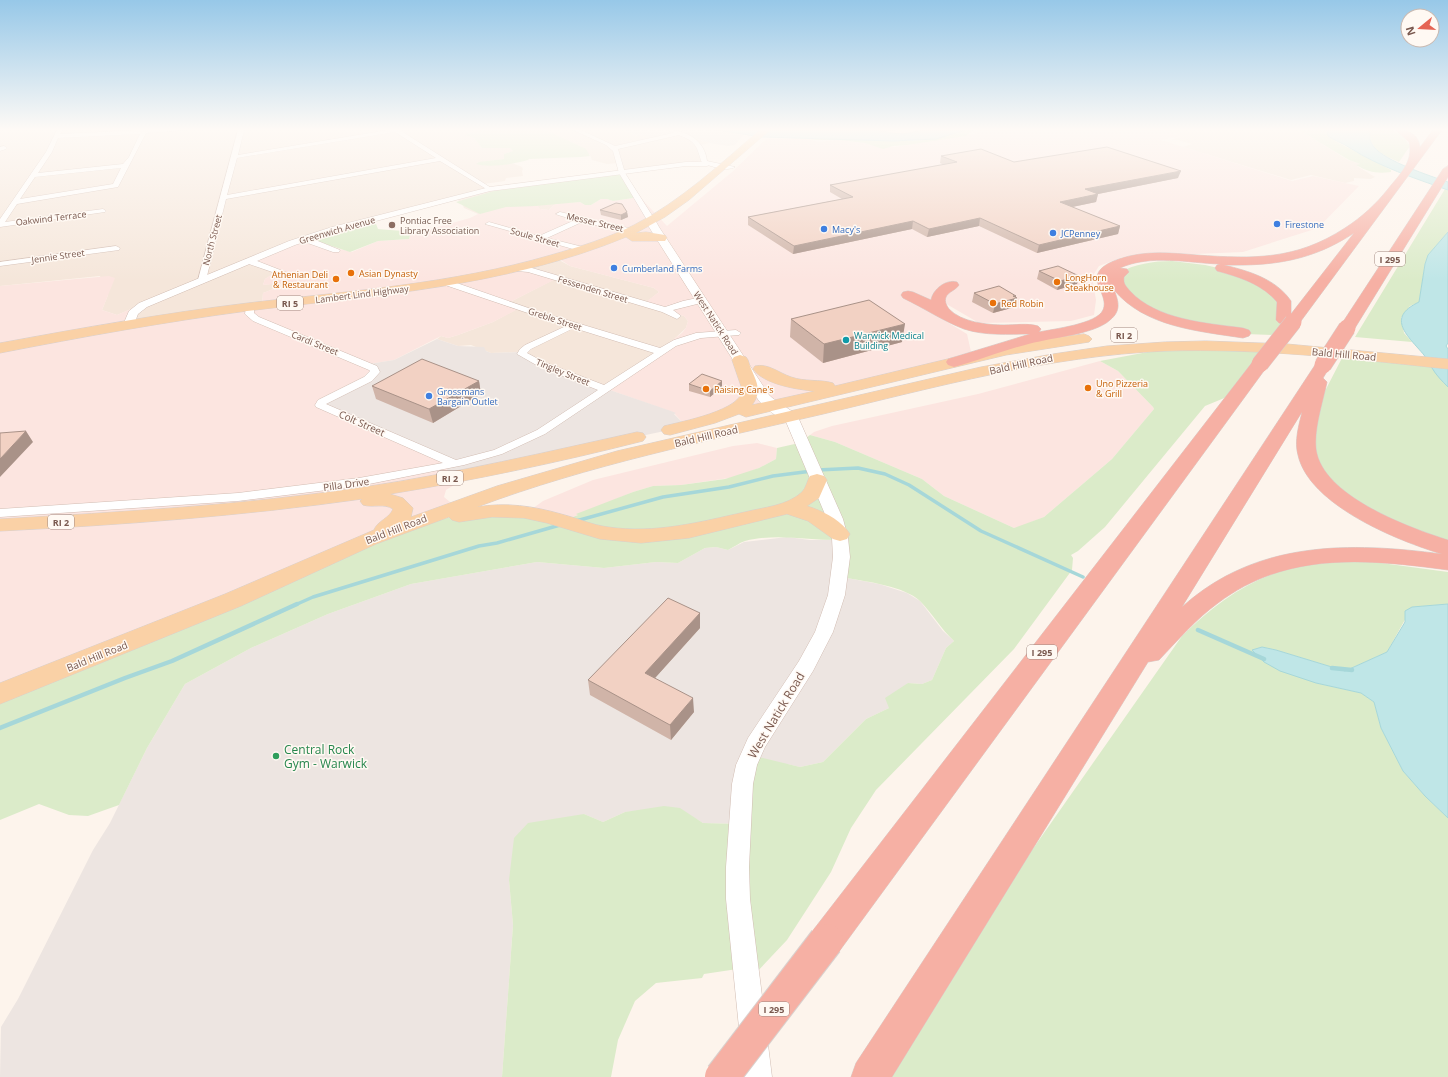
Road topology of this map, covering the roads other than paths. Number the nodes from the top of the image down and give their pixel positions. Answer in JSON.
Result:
{"nodes":[{"id":1,"x":30,"y":180,"type":"edge"},
{"id":2,"x":119,"y":180,"type":"edge"},
{"id":3,"x":228,"y":180,"type":"edge"},
{"id":4,"x":319,"y":180,"type":"edge"},
{"id":5,"x":474,"y":180,"type":"edge"},
{"id":6,"x":566,"y":180,"type":"edge"},
{"id":7,"x":627,"y":180,"type":"edge"},
{"id":8,"x":709,"y":180,"type":"edge"},
{"id":9,"x":712,"y":180,"type":"edge"},
{"id":10,"x":1399,"y":180,"type":"edge"},
{"id":11,"x":1441,"y":180,"type":"edge"},
{"id":12,"x":490,"y":190,"type":"junction"},
{"id":13,"x":223,"y":198,"type":"junction"},
{"id":14,"x":16,"y":202,"type":"junction"},
{"id":15,"x":1380,"y":206,"type":"junction"},
{"id":16,"x":645,"y":208,"type":"junction"},
{"id":17,"x":673,"y":208,"type":"junction"},
{"id":18,"x":103,"y":211,"type":"dead end"},
{"id":19,"x":560,"y":214,"type":"dead end"},
{"id":20,"x":582,"y":219,"type":"junction"},
{"id":21,"x":0,"y":224,"type":"edge"},
{"id":22,"x":489,"y":224,"type":"dead end"},
{"id":23,"x":655,"y":224,"type":"junction"},
{"id":24,"x":631,"y":234,"type":"junction"},
{"id":25,"x":540,"y":238,"type":"junction"},
{"id":26,"x":661,"y":238,"type":"junction"},
{"id":27,"x":305,"y":239,"type":"junction"},
{"id":28,"x":116,"y":248,"type":"dead end"},
{"id":29,"x":580,"y":249,"type":"dead end"},
{"id":30,"x":336,"y":250,"type":"dead end"},
{"id":31,"x":250,"y":261,"type":"junction"},
{"id":32,"x":0,"y":264,"type":"edge"},
{"id":33,"x":520,"y":269,"type":"junction"},
{"id":34,"x":284,"y":273,"type":"dead end"},
{"id":35,"x":202,"y":280,"type":"junction"},
{"id":36,"x":448,"y":283,"type":"junction"},
{"id":37,"x":952,"y":285,"type":"dead end"},
{"id":38,"x":908,"y":295,"type":"dead end"},
{"id":39,"x":702,"y":300,"type":"junction"},
{"id":40,"x":250,"y":307,"type":"junction"},
{"id":41,"x":665,"y":310,"type":"junction"},
{"id":42,"x":677,"y":316,"type":"dead end"},
{"id":43,"x":949,"y":317,"type":"junction"},
{"id":44,"x":1288,"y":321,"type":"junction"},
{"id":45,"x":129,"y":325,"type":"junction"},
{"id":46,"x":574,"y":325,"type":"junction"},
{"id":47,"x":1084,"y":326,"type":"junction"},
{"id":48,"x":1243,"y":333,"type":"junction"},
{"id":49,"x":730,"y":334,"type":"junction"},
{"id":50,"x":1351,"y":334,"type":"junction"},
{"id":51,"x":1386,"y":343,"type":"dead end"},
{"id":52,"x":0,"y":348,"type":"edge"},
{"id":53,"x":1448,"y":350,"type":"edge"},
{"id":54,"x":662,"y":352,"type":"junction"},
{"id":55,"x":750,"y":358,"type":"junction"},
{"id":56,"x":954,"y":362,"type":"junction"},
{"id":57,"x":1448,"y":364,"type":"edge"},
{"id":58,"x":1321,"y":368,"type":"junction"},
{"id":59,"x":368,"y":379,"type":"joint"},
{"id":60,"x":867,"y":383,"type":"junction"},
{"id":61,"x":605,"y":389,"type":"junction"},
{"id":62,"x":782,"y":409,"type":"junction"},
{"id":63,"x":670,"y":430,"type":"junction"},
{"id":64,"x":582,"y":450,"type":"junction"},
{"id":65,"x":455,"y":464,"type":"junction"},
{"id":66,"x":815,"y":474,"type":"junction"},
{"id":67,"x":457,"y":506,"type":"junction"},
{"id":68,"x":787,"y":508,"type":"junction"},
{"id":69,"x":0,"y":513,"type":"edge"},
{"id":70,"x":122,"y":518,"type":"junction"},
{"id":71,"x":0,"y":525,"type":"edge"},
{"id":72,"x":840,"y":534,"type":"junction"},
{"id":73,"x":369,"y":539,"type":"junction"},
{"id":74,"x":1448,"y":548,"type":"edge"},
{"id":75,"x":342,"y":552,"type":"junction"},
{"id":76,"x":1448,"y":562,"type":"edge"},
{"id":77,"x":1124,"y":680,"type":"junction"},
{"id":78,"x":0,"y":694,"type":"edge"},
{"id":79,"x":722,"y":1077,"type":"edge"},
{"id":80,"x":758,"y":1077,"type":"edge"},
{"id":81,"x":870,"y":1077,"type":"edge"}],
"edges":[{"from":1,"to":14,"type":"street"},
{"from":2,"to":14,"type":"street"},
{"from":3,"to":13,"type":"street","name":"North Street"},
{"from":4,"to":13,"type":"street"},
{"from":5,"to":12,"type":"street"},
{"from":6,"to":12,"type":"street","name":"Greenwich Avenue"},
{"from":7,"to":16,"type":"street","name":"West Natick Road"},
{"from":8,"to":17,"type":"main road","name":"Lambert Lind Highway","number":"RI 5"},
{"from":9,"to":23,"type":"main road","name":"Lambert Lind Highway","number":"RI 5"},
{"from":10,"to":15,"type":"highway","number":"I 295"},
{"from":11,"to":50,"type":"highway","number":"I 295"},
{"from":12,"to":27,"type":"street","name":"Greenwich Avenue"},
{"from":13,"to":35,"type":"street","name":"North Street"},
{"from":14,"to":21,"type":"street"},
{"from":15,"to":44,"type":"highway","number":"I 295"},
{"from":15,"to":47,"type":"highway"},
{"from":16,"to":17,"type":"main road"},
{"from":16,"to":23,"type":"street","name":"West Natick Road"},
{"from":17,"to":23,"type":"main road","name":"Lambert Lind Highway","number":"RI 5"},
{"from":18,"to":21,"type":"street","name":"Oakwind Terrace"},
{"from":19,"to":20,"type":"street","name":"Messer Street"},
{"from":20,"to":24,"type":"street","name":"Messer Street"},
{"from":20,"to":25,"type":"street"},
{"from":22,"to":25,"type":"street","name":"Soule Street"},
{"from":23,"to":24,"type":"main road","name":"Lambert Lind Highway","number":"RI 5"},
{"from":23,"to":26,"type":"main road","name":"West Natick Road"},
{"from":23,"to":49,"type":"main road","name":"West Natick Road"},
{"from":24,"to":26,"type":"main road"},
{"from":24,"to":33,"type":"main road","name":"Lambert Lind Highway","number":"RI 5"},
{"from":25,"to":29,"type":"street","name":"Soule Street"},
{"from":26,"to":39,"type":"main road","name":"West Natick Road"},
{"from":27,"to":30,"type":"street"},
{"from":27,"to":31,"type":"street","name":"Greenwich Avenue"},
{"from":28,"to":32,"type":"street","name":"Jennie Street"},
{"from":31,"to":34,"type":"street"},
{"from":31,"to":35,"type":"street","name":"Greenwich Avenue"},
{"from":33,"to":36,"type":"main road","name":"Lambert Lind Highway","number":"RI 5"},
{"from":33,"to":41,"type":"street","name":"Fessenden Street"},
{"from":35,"to":45,"type":"street","name":"Greenwich Avenue"},
{"from":36,"to":40,"type":"main road","name":"Lambert Lind Highway","number":"RI 5"},
{"from":36,"to":46,"type":"street","name":"Greble Street"},
{"from":37,"to":43,"type":"highway"},
{"from":38,"to":43,"type":"highway"},
{"from":39,"to":41,"type":"street"},
{"from":39,"to":49,"type":"main road","name":"West Natick Road"},
{"from":40,"to":45,"type":"main road","name":"Lambert Lind Highway","number":"RI 5"},
{"from":40,"to":59,"type":"street","name":"Cardi Street"},
{"from":41,"to":42,"type":"street","name":"Fessenden Street"},
{"from":43,"to":47,"type":"highway"},
{"from":44,"to":48,"type":"highway"},
{"from":44,"to":79,"type":"highway","number":"I 295","bridge":true},
{"from":45,"to":52,"type":"main road","name":"Lambert Lind Highway","number":"RI 5"},
{"from":46,"to":54,"type":"street","name":"Greble Street"},
{"from":46,"to":61,"type":"street","name":"Tingley Street"},
{"from":47,"to":56,"type":"highway"},
{"from":48,"to":50,"type":"main road","name":"Bald Hill Road","number":"RI 2"},
{"from":48,"to":56,"type":"main road","name":"Bald Hill Road","number":"RI 2"},
{"from":49,"to":54,"type":"street","name":"Pilla Drive"},
{"from":49,"to":55,"type":"main road","name":"West Natick Road"},
{"from":50,"to":58,"type":"highway","number":"I 295","bridge":true},
{"from":51,"to":53,"type":"main road","name":"Bald Hill Road"},
{"from":54,"to":61,"type":"street","name":"Pilla Drive"},
{"from":55,"to":60,"type":"main road"},
{"from":55,"to":62,"type":"main road","name":"West Natick Road"},
{"from":55,"to":62,"type":"main road","name":"West Natick Road"},
{"from":55,"to":63,"type":"main road"},
{"from":56,"to":60,"type":"main road","name":"Bald Hill Road","number":"RI 2"},
{"from":57,"to":62,"type":"main road","name":"Bald Hill Road","number":"RI 2"},
{"from":58,"to":74,"type":"highway"},
{"from":58,"to":77,"type":"highway","number":"I 295"},
{"from":59,"to":65,"type":"street","name":"Colt Street"},
{"from":60,"to":62,"type":"main road","name":"Bald Hill Road","number":"RI 2"},
{"from":61,"to":65,"type":"street","name":"Pilla Drive"},
{"from":62,"to":63,"type":"main road","name":"Bald Hill Road","number":"RI 2"},
{"from":62,"to":66,"type":"street","name":"West Natick Road"},
{"from":62,"to":67,"type":"main road","name":"Bald Hill Road","number":"RI 2"},
{"from":63,"to":64,"type":"main road","name":"Bald Hill Road","number":"RI 2"},
{"from":64,"to":67,"type":"main road"},
{"from":64,"to":70,"type":"main road","name":"Bald Hill Road","number":"RI 2"},
{"from":65,"to":69,"type":"street","name":"Pilla Drive"},
{"from":66,"to":68,"type":"main road"},
{"from":66,"to":72,"type":"street","name":"West Natick Road"},
{"from":67,"to":73,"type":"main road","name":"Bald Hill Road","number":"RI 2"},
{"from":68,"to":72,"type":"main road"},
{"from":68,"to":75,"type":"main road"},
{"from":70,"to":71,"type":"main road","name":"Bald Hill Road","number":"RI 2"},
{"from":70,"to":73,"type":"main road"},
{"from":72,"to":80,"type":"street","name":"West Natick Road"},
{"from":73,"to":75,"type":"main road","name":"Bald Hill Road","number":"RI 2"},
{"from":75,"to":78,"type":"main road","name":"Bald Hill Road","number":"RI 2"},
{"from":76,"to":77,"type":"highway"},
{"from":77,"to":81,"type":"highway","number":"I 295"}]}
